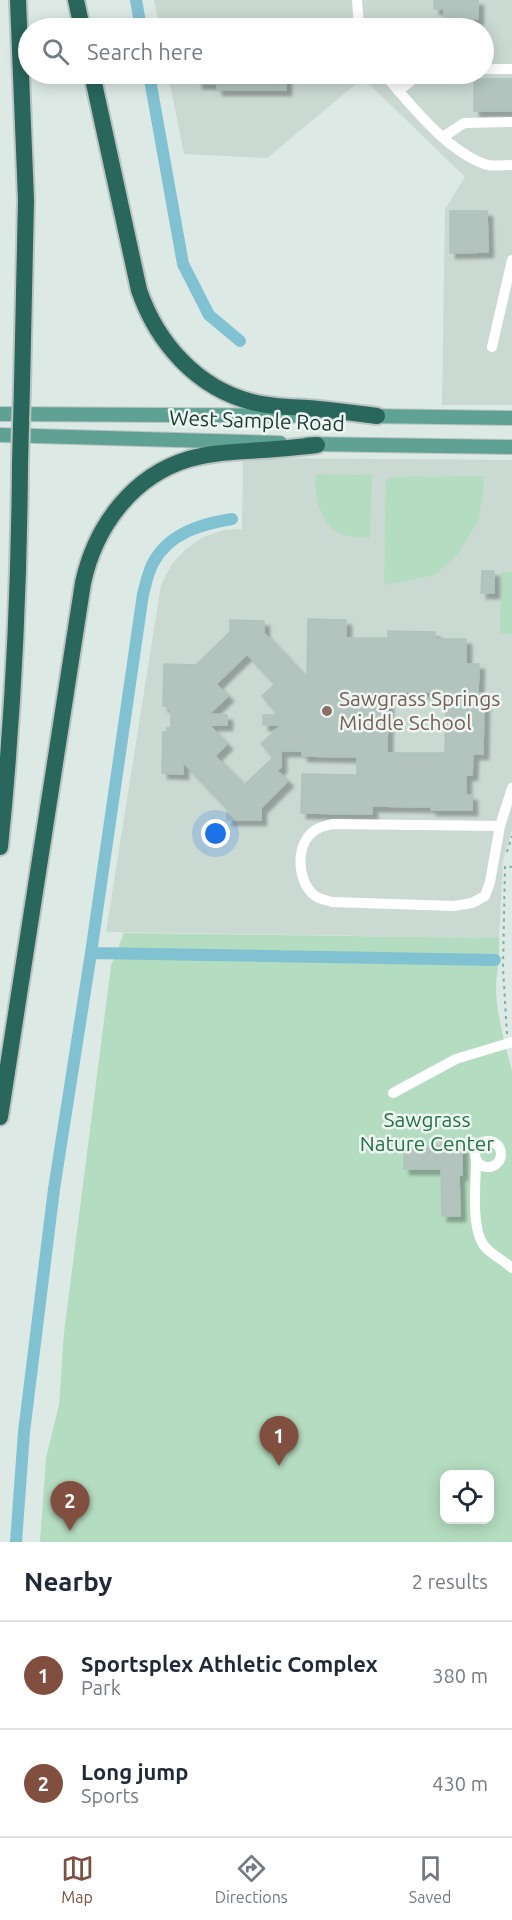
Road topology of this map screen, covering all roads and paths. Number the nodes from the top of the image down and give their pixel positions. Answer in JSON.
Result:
{"nodes":[{"id":1,"x":18,"y":0,"type":"edge"},
{"id":2,"x":76,"y":0,"type":"edge"},
{"id":3,"x":357,"y":0,"type":"edge"},
{"id":4,"x":19,"y":18,"type":"edge"},
{"id":5,"x":80,"y":18,"type":"edge"},
{"id":6,"x":358,"y":18,"type":"edge"},
{"id":7,"x":494,"y":69,"type":"edge"},
{"id":8,"x":512,"y":69,"type":"edge"},
{"id":9,"x":21,"y":84,"type":"edge"},
{"id":10,"x":94,"y":84,"type":"edge"},
{"id":11,"x":392,"y":84,"type":"edge"},
{"id":12,"x":410,"y":84,"type":"edge"},
{"id":13,"x":401,"y":94,"type":"junction"},
{"id":14,"x":512,"y":122,"type":"edge"},
{"id":15,"x":443,"y":137,"type":"junction"},
{"id":16,"x":512,"y":165,"type":"edge"},
{"id":17,"x":512,"y":260,"type":"edge"},
{"id":18,"x":492,"y":346,"type":"dead end"},
{"id":19,"x":0,"y":414,"type":"edge"},
{"id":20,"x":377,"y":416,"type":"junction"},
{"id":21,"x":512,"y":418,"type":"edge"},
{"id":22,"x":0,"y":435,"type":"edge"},
{"id":23,"x":317,"y":445,"type":"junction"},
{"id":24,"x":512,"y":447,"type":"edge"},
{"id":25,"x":512,"y":789,"type":"edge"},
{"id":26,"x":500,"y":826,"type":"junction"},
{"id":27,"x":512,"y":836,"type":"edge"},
{"id":28,"x":0,"y":848,"type":"edge"},
{"id":29,"x":505,"y":866,"type":"junction"},
{"id":30,"x":512,"y":867,"type":"edge"},
{"id":31,"x":510,"y":1043,"type":"edge"},
{"id":32,"x":393,"y":1093,"type":"dead end"},
{"id":33,"x":0,"y":1117,"type":"edge"},
{"id":34,"x":476,"y":1161,"type":"dead end"},
{"id":35,"x":512,"y":1268,"type":"edge"}],
"edges":[{"from":1,"to":4,"type":"highway","bridge":true},
{"from":2,"to":5,"type":"highway"},
{"from":3,"to":6,"type":"street"},
{"from":7,"to":8,"type":"street"},
{"from":9,"to":28,"type":"highway","bridge":true},
{"from":10,"to":20,"type":"highway"},
{"from":11,"to":13,"type":"street"},
{"from":12,"to":13,"type":"street"},
{"from":13,"to":15,"type":"street"},
{"from":14,"to":15,"type":"street"},
{"from":15,"to":16,"type":"street"},
{"from":17,"to":18,"type":"street"},
{"from":19,"to":20,"type":"main road","name":"West Sample Road"},
{"from":20,"to":21,"type":"main road","name":"West Sample Road"},
{"from":22,"to":23,"type":"main road","name":"West Sample Road"},
{"from":23,"to":24,"type":"main road","name":"West Sample Road"},
{"from":23,"to":33,"type":"highway"},
{"from":25,"to":26,"type":"street"},
{"from":26,"to":26,"type":"street"},
{"from":27,"to":29,"type":"path"},
{"from":29,"to":30,"type":"path"},
{"from":29,"to":31,"type":"path"},
{"from":31,"to":32,"type":"street"},
{"from":34,"to":35,"type":"street"}]}
